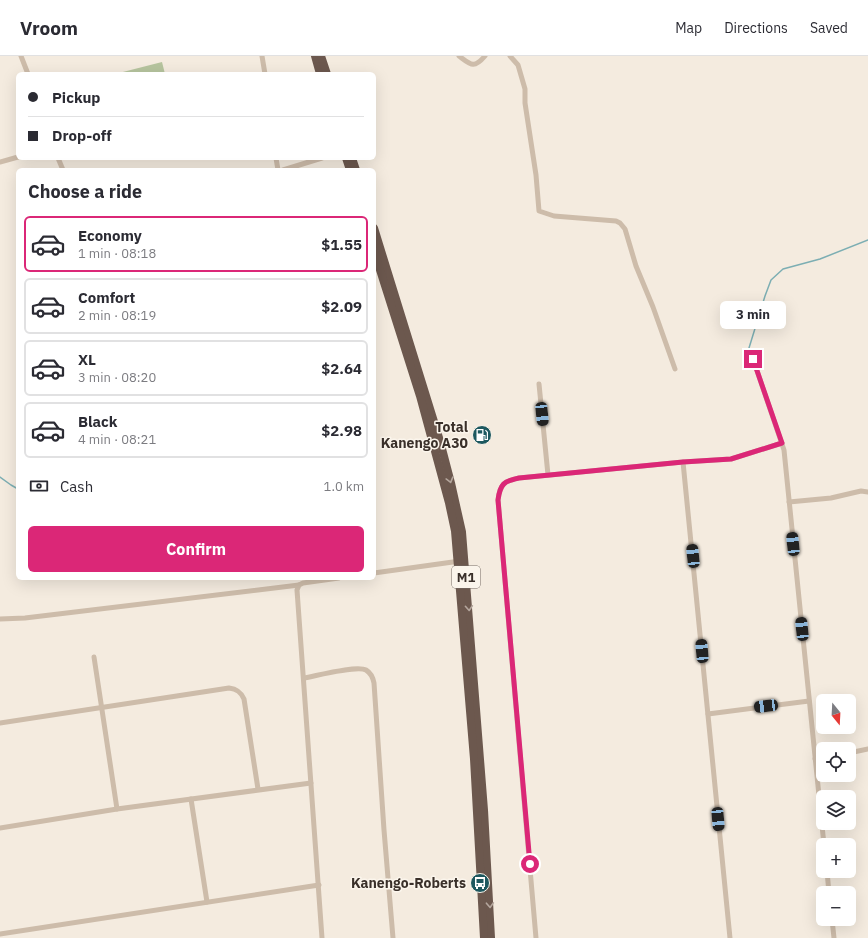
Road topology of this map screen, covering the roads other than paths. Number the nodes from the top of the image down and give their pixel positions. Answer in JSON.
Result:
{"nodes":[{"id":1,"x":21,"y":56,"type":"edge"},
{"id":2,"x":262,"y":56,"type":"edge"},
{"id":3,"x":315,"y":56,"type":"edge"},
{"id":4,"x":321,"y":56,"type":"edge"},
{"id":5,"x":459,"y":56,"type":"edge"},
{"id":6,"x":485,"y":56,"type":"edge"},
{"id":7,"x":510,"y":56,"type":"edge"},
{"id":8,"x":27,"y":72,"type":"edge"},
{"id":9,"x":266,"y":72,"type":"edge"},
{"id":10,"x":319,"y":72,"type":"edge"},
{"id":11,"x":325,"y":72,"type":"edge"},
{"id":12,"x":16,"y":157,"type":"edge"},
{"id":13,"x":316,"y":160,"type":"edge"},
{"id":14,"x":0,"y":162,"type":"edge"},
{"id":15,"x":290,"y":168,"type":"edge"},
{"id":16,"x":376,"y":234,"type":"edge"},
{"id":17,"x":376,"y":257,"type":"edge"},
{"id":18,"x":753,"y":359,"type":"dead end"},
{"id":19,"x":675,"y":369,"type":"dead end"},
{"id":20,"x":540,"y":384,"type":"dead end"},
{"id":21,"x":782,"y":443,"type":"junction"},
{"id":22,"x":683,"y":462,"type":"junction"},
{"id":23,"x":548,"y":475,"type":"junction"},
{"id":24,"x":868,"y":492,"type":"edge"},
{"id":25,"x":789,"y":502,"type":"junction"},
{"id":26,"x":461,"y":561,"type":"junction"},
{"id":27,"x":376,"y":573,"type":"edge"},
{"id":28,"x":325,"y":580,"type":"edge"},
{"id":29,"x":299,"y":585,"type":"junction"},
{"id":30,"x":0,"y":619,"type":"edge"},
{"id":31,"x":94,"y":657,"type":"dead end"},
{"id":32,"x":304,"y":678,"type":"junction"},
{"id":33,"x":810,"y":701,"type":"junction"},
{"id":34,"x":102,"y":708,"type":"junction"},
{"id":35,"x":708,"y":714,"type":"junction"},
{"id":36,"x":0,"y":723,"type":"edge"},
{"id":37,"x":868,"y":749,"type":"edge"},
{"id":38,"x":856,"y":752,"type":"edge"},
{"id":39,"x":815,"y":759,"type":"joint"},
{"id":40,"x":311,"y":783,"type":"junction"},
{"id":41,"x":258,"y":789,"type":"junction"},
{"id":42,"x":191,"y":799,"type":"junction"},
{"id":43,"x":117,"y":810,"type":"junction"},
{"id":44,"x":0,"y":828,"type":"edge"},
{"id":45,"x":823,"y":838,"type":"edge"},
{"id":46,"x":319,"y":885,"type":"junction"},
{"id":47,"x":206,"y":902,"type":"junction"},
{"id":48,"x":833,"y":926,"type":"edge"},
{"id":49,"x":0,"y":934,"type":"edge"},
{"id":50,"x":322,"y":938,"type":"edge"},
{"id":51,"x":393,"y":938,"type":"edge"},
{"id":52,"x":484,"y":938,"type":"edge"},
{"id":53,"x":491,"y":938,"type":"edge"},
{"id":54,"x":536,"y":938,"type":"edge"},
{"id":55,"x":730,"y":938,"type":"edge"},
{"id":56,"x":834,"y":938,"type":"edge"}],
"edges":[{"from":1,"to":8,"type":"street"},
{"from":2,"to":9,"type":"street"},
{"from":3,"to":10,"type":"highway"},
{"from":4,"to":11,"type":"highway"},
{"from":5,"to":6,"type":"street"},
{"from":7,"to":19,"type":"street"},
{"from":12,"to":14,"type":"street"},
{"from":13,"to":15,"type":"street"},
{"from":16,"to":26,"type":"highway","number":"M1","one_way":true},
{"from":17,"to":26,"type":"highway","number":"M1"},
{"from":18,"to":21,"type":"street"},
{"from":20,"to":23,"type":"street"},
{"from":21,"to":22,"type":"street"},
{"from":21,"to":25,"type":"street"},
{"from":22,"to":23,"type":"street"},
{"from":22,"to":35,"type":"street"},
{"from":23,"to":54,"type":"street"},
{"from":24,"to":25,"type":"street"},
{"from":25,"to":33,"type":"street"},
{"from":26,"to":27,"type":"street"},
{"from":26,"to":52,"type":"highway","number":"M1"},
{"from":26,"to":53,"type":"highway","number":"M1","one_way":true},
{"from":28,"to":29,"type":"street"},
{"from":29,"to":30,"type":"street"},
{"from":29,"to":32,"type":"street"},
{"from":31,"to":34,"type":"street"},
{"from":32,"to":40,"type":"street"},
{"from":32,"to":51,"type":"street"},
{"from":33,"to":35,"type":"street"},
{"from":33,"to":39,"type":"street"},
{"from":34,"to":36,"type":"street"},
{"from":34,"to":41,"type":"street"},
{"from":34,"to":43,"type":"street"},
{"from":35,"to":55,"type":"street"},
{"from":37,"to":38,"type":"street"},
{"from":39,"to":45,"type":"street"},
{"from":40,"to":41,"type":"street"},
{"from":40,"to":46,"type":"street"},
{"from":41,"to":42,"type":"street"},
{"from":42,"to":43,"type":"street"},
{"from":42,"to":47,"type":"street"},
{"from":43,"to":44,"type":"street"},
{"from":46,"to":47,"type":"street"},
{"from":46,"to":50,"type":"street"},
{"from":47,"to":49,"type":"street"},
{"from":48,"to":56,"type":"street"}]}
